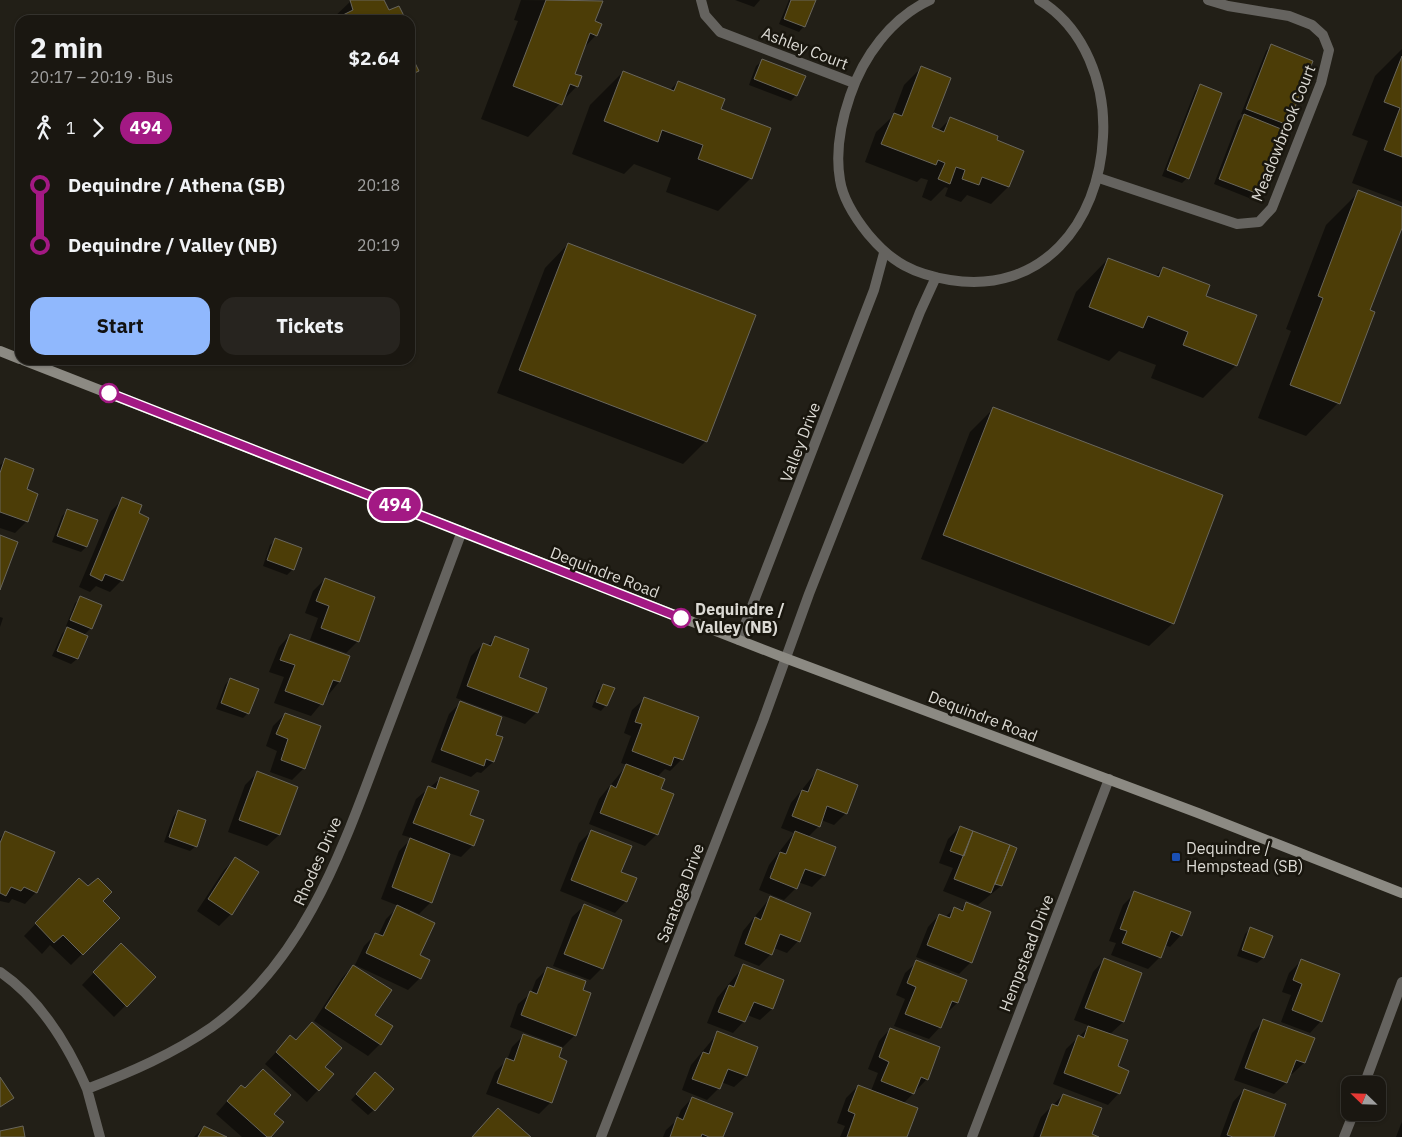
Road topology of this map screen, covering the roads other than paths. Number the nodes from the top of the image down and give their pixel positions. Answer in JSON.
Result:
{"nodes":[{"id":1,"x":701,"y":0,"type":"edge"},
{"id":2,"x":930,"y":0,"type":"edge"},
{"id":3,"x":1039,"y":0,"type":"edge"},
{"id":4,"x":1208,"y":0,"type":"edge"},
{"id":5,"x":854,"y":83,"type":"junction"},
{"id":6,"x":1099,"y":178,"type":"junction"},
{"id":7,"x":884,"y":254,"type":"junction"},
{"id":8,"x":936,"y":277,"type":"junction"},
{"id":9,"x":0,"y":351,"type":"edge"},
{"id":10,"x":15,"y":356,"type":"edge"},
{"id":11,"x":37,"y":365,"type":"edge"},
{"id":12,"x":462,"y":531,"type":"junction"},
{"id":13,"x":739,"y":640,"type":"junction"},
{"id":14,"x":784,"y":658,"type":"junction"},
{"id":15,"x":1109,"y":780,"type":"junction"},
{"id":16,"x":1402,"y":893,"type":"edge"},
{"id":17,"x":0,"y":972,"type":"edge"},
{"id":18,"x":1402,"y":982,"type":"edge"},
{"id":19,"x":1367,"y":1076,"type":"edge"},
{"id":20,"x":87,"y":1089,"type":"junction"},
{"id":21,"x":1350,"y":1121,"type":"edge"},
{"id":22,"x":100,"y":1137,"type":"edge"},
{"id":23,"x":601,"y":1137,"type":"edge"},
{"id":24,"x":972,"y":1137,"type":"edge"},
{"id":25,"x":1344,"y":1137,"type":"edge"}],
"edges":[{"from":1,"to":5,"type":"street","name":"Ashley Court"},
{"from":2,"to":5,"type":"street"},
{"from":3,"to":6,"type":"street"},
{"from":4,"to":6,"type":"street","name":"Meadowbrook Court"},
{"from":5,"to":7,"type":"street","name":"Ashley Court"},
{"from":6,"to":8,"type":"street"},
{"from":7,"to":8,"type":"street","name":"Ashley Court"},
{"from":7,"to":13,"type":"street","name":"Valley Drive"},
{"from":8,"to":14,"type":"street"},
{"from":9,"to":10,"type":"main road","name":"Dequindre Road"},
{"from":11,"to":12,"type":"main road","name":"Dequindre Road"},
{"from":12,"to":13,"type":"main road","name":"Dequindre Road"},
{"from":12,"to":20,"type":"street","name":"Rhodes Drive"},
{"from":13,"to":14,"type":"main road","name":"Dequindre Road"},
{"from":14,"to":15,"type":"main road","name":"Dequindre Road"},
{"from":14,"to":23,"type":"street","name":"Saratoga Drive"},
{"from":15,"to":16,"type":"main road","name":"Dequindre Road"},
{"from":15,"to":24,"type":"street","name":"Hempstead Drive"},
{"from":17,"to":20,"type":"street"},
{"from":18,"to":19,"type":"street"},
{"from":20,"to":22,"type":"street"},
{"from":21,"to":25,"type":"street"}]}
